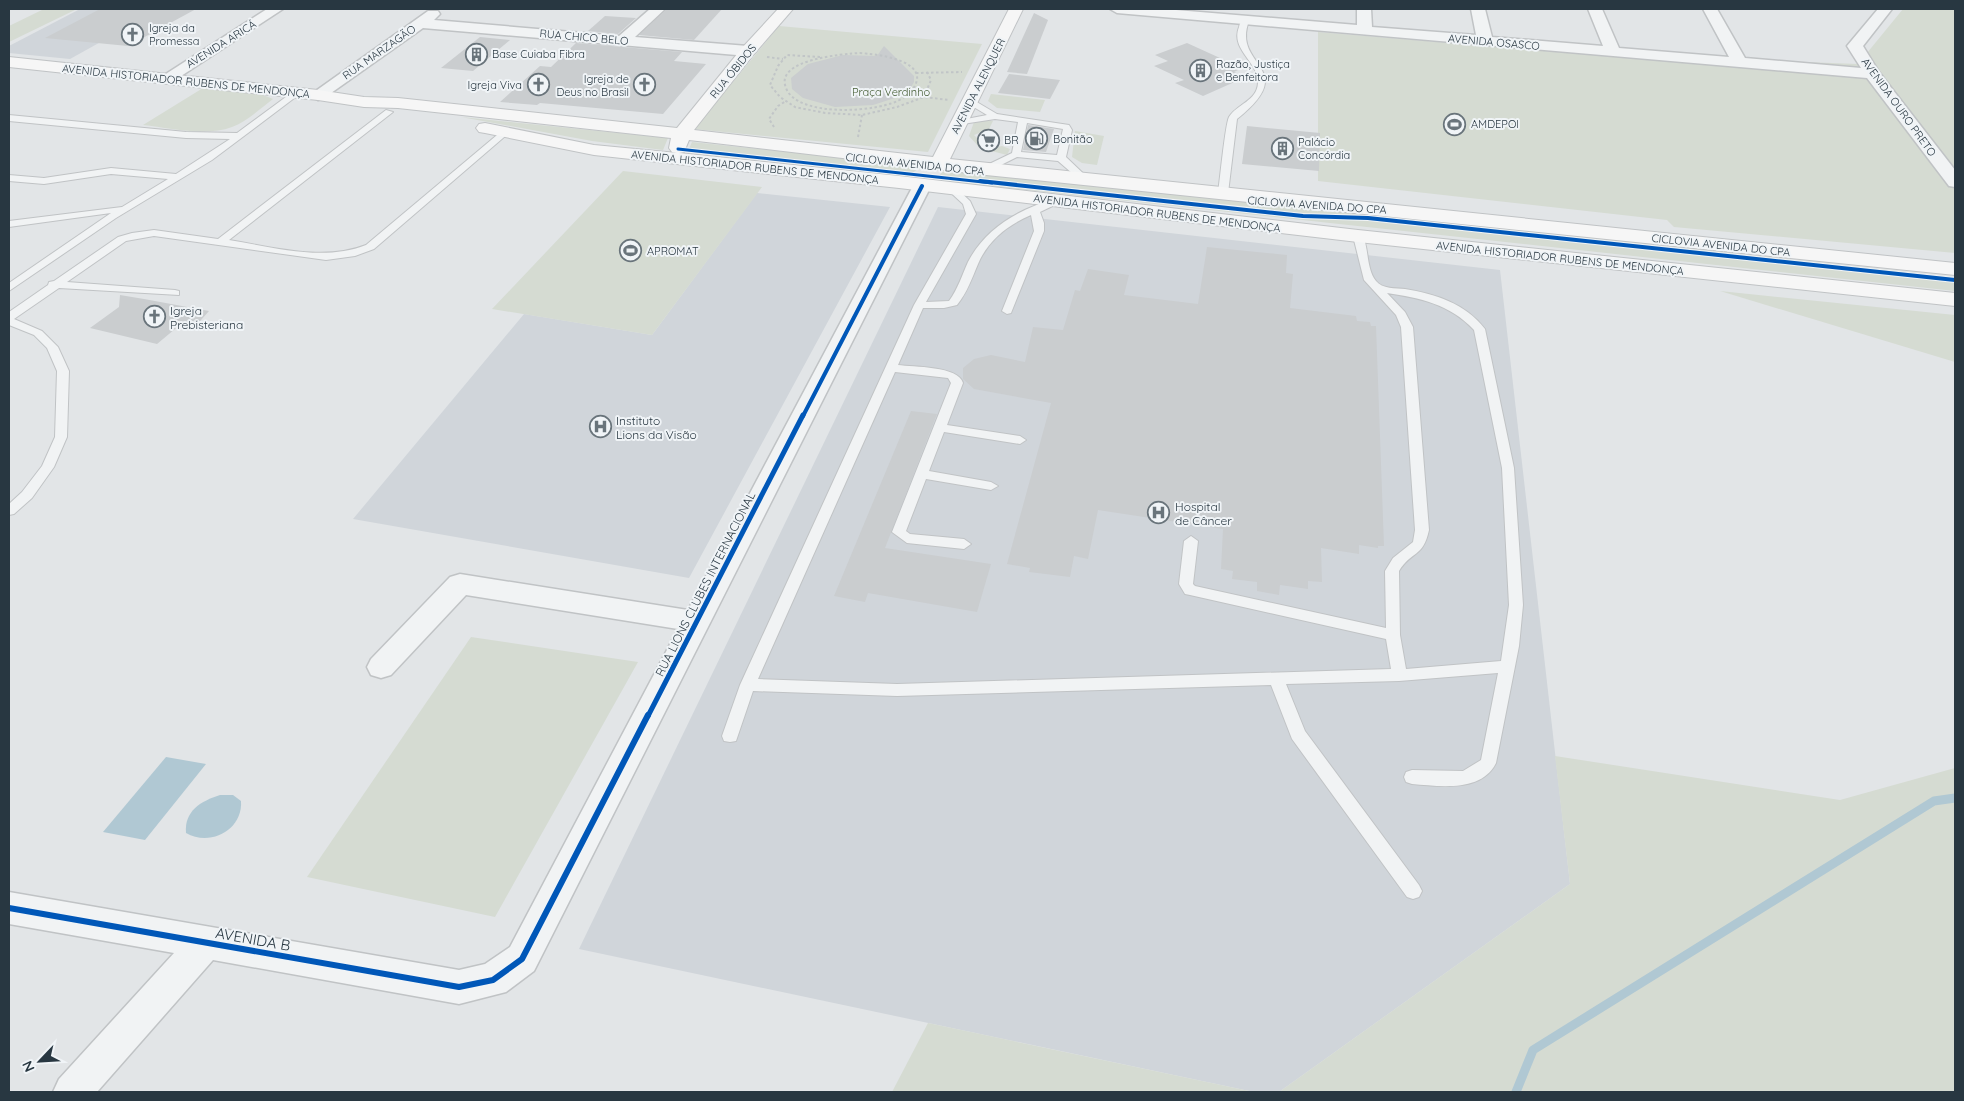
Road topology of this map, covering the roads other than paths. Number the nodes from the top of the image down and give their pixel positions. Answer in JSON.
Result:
{"nodes":[{"id":1,"x":276,"y":9,"type":"edge"},
{"id":2,"x":440,"y":9,"type":"edge"},
{"id":3,"x":658,"y":9,"type":"edge"},
{"id":4,"x":786,"y":9,"type":"edge"},
{"id":5,"x":1016,"y":9,"type":"edge"},
{"id":6,"x":1126,"y":9,"type":"edge"},
{"id":7,"x":1364,"y":9,"type":"edge"},
{"id":8,"x":1478,"y":9,"type":"edge"},
{"id":9,"x":1595,"y":9,"type":"edge"},
{"id":10,"x":1710,"y":9,"type":"edge"},
{"id":11,"x":1886,"y":9,"type":"edge"},
{"id":12,"x":1246,"y":15,"type":"edge"},
{"id":13,"x":420,"y":23,"type":"junction"},
{"id":14,"x":1365,"y":32,"type":"junction"},
{"id":15,"x":622,"y":40,"type":"junction"},
{"id":16,"x":1485,"y":42,"type":"junction"},
{"id":17,"x":748,"y":51,"type":"junction"},
{"id":18,"x":1613,"y":52,"type":"junction"},
{"id":19,"x":9,"y":62,"type":"edge"},
{"id":20,"x":1740,"y":63,"type":"junction"},
{"id":21,"x":1872,"y":74,"type":"junction"},
{"id":22,"x":166,"y":78,"type":"junction"},
{"id":23,"x":291,"y":92,"type":"junction"},
{"id":24,"x":318,"y":95,"type":"junction"},
{"id":25,"x":970,"y":101,"type":"junction"},
{"id":26,"x":364,"y":102,"type":"junction"},
{"id":27,"x":389,"y":112,"type":"junction"},
{"id":28,"x":995,"y":116,"type":"junction"},
{"id":29,"x":9,"y":118,"type":"edge"},
{"id":30,"x":540,"y":118,"type":"junction"},
{"id":31,"x":1023,"y":120,"type":"junction"},
{"id":32,"x":959,"y":123,"type":"junction"},
{"id":33,"x":506,"y":132,"type":"junction"},
{"id":34,"x":681,"y":135,"type":"junction"},
{"id":35,"x":225,"y":136,"type":"junction"},
{"id":36,"x":239,"y":136,"type":"junction"},
{"id":37,"x":1016,"y":154,"type":"junction"},
{"id":38,"x":1062,"y":158,"type":"junction"},
{"id":39,"x":676,"y":159,"type":"junction"},
{"id":40,"x":939,"y":163,"type":"junction"},
{"id":41,"x":986,"y":169,"type":"junction"},
{"id":42,"x":9,"y":178,"type":"edge"},
{"id":43,"x":173,"y":178,"type":"junction"},
{"id":44,"x":1082,"y":178,"type":"junction"},
{"id":45,"x":1955,"y":182,"type":"edge"},
{"id":46,"x":922,"y":186,"type":"junction"},
{"id":47,"x":952,"y":189,"type":"junction"},
{"id":48,"x":1223,"y":193,"type":"junction"},
{"id":49,"x":1058,"y":201,"type":"junction"},
{"id":50,"x":126,"y":209,"type":"junction"},
{"id":51,"x":1034,"y":210,"type":"junction"},
{"id":52,"x":114,"y":216,"type":"junction"},
{"id":53,"x":9,"y":224,"type":"edge"},
{"id":54,"x":9,"y":234,"type":"edge"},
{"id":55,"x":1358,"y":236,"type":"junction"},
{"id":56,"x":219,"y":243,"type":"junction"},
{"id":57,"x":1955,"y":269,"type":"edge"},
{"id":58,"x":53,"y":284,"type":"junction"},
{"id":59,"x":9,"y":288,"type":"edge"},
{"id":60,"x":1376,"y":288,"type":"junction"},
{"id":61,"x":175,"y":293,"type":"dead end"},
{"id":62,"x":1955,"y":300,"type":"edge"},
{"id":63,"x":919,"y":305,"type":"junction"},
{"id":64,"x":1006,"y":311,"type":"dead end"},
{"id":65,"x":9,"y":317,"type":"edge"},
{"id":66,"x":9,"y":321,"type":"edge"},
{"id":67,"x":890,"y":368,"type":"junction"},
{"id":68,"x":942,"y":428,"type":"junction"},
{"id":69,"x":1020,"y":440,"type":"dead end"},
{"id":70,"x":923,"y":474,"type":"junction"},
{"id":71,"x":991,"y":486,"type":"dead end"},
{"id":72,"x":9,"y":511,"type":"edge"},
{"id":73,"x":1191,"y":540,"type":"dead end"},
{"id":74,"x":964,"y":544,"type":"dead end"},
{"id":75,"x":697,"y":622,"type":"junction"},
{"id":76,"x":1393,"y":635,"type":"junction"},
{"id":77,"x":1508,"y":666,"type":"junction"},
{"id":78,"x":381,"y":667,"type":"dead end"},
{"id":79,"x":1399,"y":675,"type":"junction"},
{"id":80,"x":1276,"y":679,"type":"junction"},
{"id":81,"x":748,"y":685,"type":"junction"},
{"id":82,"x":730,"y":736,"type":"dead end"},
{"id":83,"x":1412,"y":777,"type":"dead end"},
{"id":84,"x":1413,"y":891,"type":"dead end"},
{"id":85,"x":9,"y":908,"type":"edge"},
{"id":86,"x":206,"y":943,"type":"junction"},
{"id":87,"x":493,"y":980,"type":"joint"},
{"id":88,"x":72,"y":1092,"type":"edge"}],
"edges":[{"from":1,"to":22,"type":"street","name":"AVENIDA ARICÁ"},
{"from":2,"to":13,"type":"street","name":"RUA MARZAGÃO"},
{"from":3,"to":15,"type":"street"},
{"from":4,"to":17,"type":"main road","name":"RUA ÓBIDOS"},
{"from":5,"to":25,"type":"main road","name":"AVENIDA ALENQUER"},
{"from":6,"to":12,"type":"street","name":"AVENIDA OSASCO"},
{"from":7,"to":14,"type":"street"},
{"from":8,"to":16,"type":"street"},
{"from":9,"to":18,"type":"street"},
{"from":10,"to":20,"type":"street"},
{"from":11,"to":21,"type":"street","name":"AVENIDA OURO PRETO"},
{"from":12,"to":14,"type":"street","name":"AVENIDA OSASCO"},
{"from":12,"to":48,"type":"lane"},
{"from":13,"to":15,"type":"street","name":"RUA CHICO BELO"},
{"from":13,"to":24,"type":"street","name":"RUA MARZAGÃO"},
{"from":14,"to":16,"type":"street","name":"AVENIDA OSASCO"},
{"from":15,"to":17,"type":"street","name":"RUA CHICO BELO"},
{"from":16,"to":18,"type":"street","name":"AVENIDA OSASCO"},
{"from":17,"to":34,"type":"main road","name":"RUA ÓBIDOS"},
{"from":18,"to":20,"type":"street","name":"AVENIDA OSASCO"},
{"from":19,"to":22,"type":"main road","name":"AVENIDA HISTORIADOR RUBENS DE MENDONÇA"},
{"from":20,"to":21,"type":"street","name":"AVENIDA OSASCO"},
{"from":21,"to":45,"type":"street","name":"AVENIDA OURO PRETO"},
{"from":22,"to":23,"type":"main road","name":"AVENIDA HISTORIADOR RUBENS DE MENDONÇA"},
{"from":23,"to":24,"type":"main road","name":"AVENIDA HISTORIADOR RUBENS DE MENDONÇA"},
{"from":23,"to":35,"type":"lane"},
{"from":23,"to":36,"type":"lane"},
{"from":24,"to":26,"type":"main road","name":"AVENIDA HISTORIADOR RUBENS DE MENDONÇA"},
{"from":25,"to":28,"type":"lane"},
{"from":25,"to":32,"type":"main road","name":"AVENIDA ALENQUER"},
{"from":26,"to":27,"type":"main road","name":"AVENIDA HISTORIADOR RUBENS DE MENDONÇA"},
{"from":26,"to":30,"type":"main road","name":"AVENIDA HISTORIADOR RUBENS DE MENDONÇA"},
{"from":27,"to":33,"type":"main road","name":"AVENIDA HISTORIADOR RUBENS DE MENDONÇA"},
{"from":27,"to":56,"type":"lane"},
{"from":28,"to":31,"type":"lane"},
{"from":28,"to":32,"type":"lane"},
{"from":29,"to":35,"type":"lane"},
{"from":30,"to":33,"type":"main road"},
{"from":30,"to":34,"type":"main road","name":"AVENIDA HISTORIADOR RUBENS DE MENDONÇA"},
{"from":31,"to":37,"type":"lane"},
{"from":31,"to":38,"type":"lane"},
{"from":32,"to":40,"type":"main road","name":"AVENIDA ALENQUER"},
{"from":33,"to":39,"type":"main road","name":"AVENIDA HISTORIADOR RUBENS DE MENDONÇA"},
{"from":33,"to":56,"type":"lane"},
{"from":34,"to":39,"type":"main road"},
{"from":34,"to":40,"type":"main road","name":"AVENIDA HISTORIADOR RUBENS DE MENDONÇA"},
{"from":35,"to":36,"type":"lane"},
{"from":35,"to":43,"type":"lane"},
{"from":36,"to":43,"type":"lane"},
{"from":37,"to":38,"type":"lane"},
{"from":37,"to":41,"type":"lane"},
{"from":38,"to":44,"type":"lane"},
{"from":39,"to":46,"type":"main road","name":"AVENIDA HISTORIADOR RUBENS DE MENDONÇA"},
{"from":40,"to":41,"type":"main road","name":"AVENIDA HISTORIADOR RUBENS DE MENDONÇA"},
{"from":41,"to":44,"type":"main road","name":"AVENIDA HISTORIADOR RUBENS DE MENDONÇA"},
{"from":42,"to":43,"type":"lane"},
{"from":43,"to":50,"type":"lane"},
{"from":44,"to":48,"type":"main road","name":"AVENIDA HISTORIADOR RUBENS DE MENDONÇA"},
{"from":46,"to":47,"type":"main road","name":"AVENIDA HISTORIADOR RUBENS DE MENDONÇA"},
{"from":46,"to":75,"type":"street","name":"RUA LIONS CLUBES INTERNACIONAL"},
{"from":47,"to":49,"type":"main road","name":"AVENIDA HISTORIADOR RUBENS DE MENDONÇA"},
{"from":47,"to":63,"type":"lane"},
{"from":48,"to":57,"type":"main road","name":"AVENIDA HISTORIADOR RUBENS DE MENDONÇA"},
{"from":49,"to":51,"type":"lane"},
{"from":49,"to":55,"type":"main road","name":"AVENIDA HISTORIADOR RUBENS DE MENDONÇA"},
{"from":50,"to":52,"type":"lane"},
{"from":50,"to":53,"type":"lane"},
{"from":51,"to":63,"type":"lane"},
{"from":51,"to":64,"type":"lane"},
{"from":52,"to":54,"type":"lane"},
{"from":52,"to":59,"type":"lane"},
{"from":55,"to":60,"type":"lane"},
{"from":55,"to":62,"type":"main road","name":"AVENIDA HISTORIADOR RUBENS DE MENDONÇA"},
{"from":56,"to":58,"type":"lane"},
{"from":58,"to":61,"type":"lane"},
{"from":58,"to":65,"type":"lane"},
{"from":60,"to":76,"type":"lane"},
{"from":60,"to":77,"type":"lane"},
{"from":63,"to":67,"type":"lane"},
{"from":66,"to":72,"type":"lane"},
{"from":67,"to":68,"type":"lane"},
{"from":67,"to":81,"type":"lane"},
{"from":68,"to":69,"type":"lane"},
{"from":68,"to":70,"type":"lane"},
{"from":70,"to":71,"type":"lane"},
{"from":70,"to":74,"type":"lane"},
{"from":73,"to":76,"type":"lane"},
{"from":75,"to":78,"type":"street"},
{"from":75,"to":87,"type":"street","name":"RUA LIONS CLUBES INTERNACIONAL"},
{"from":76,"to":79,"type":"lane"},
{"from":77,"to":79,"type":"lane"},
{"from":77,"to":83,"type":"lane"},
{"from":79,"to":80,"type":"lane"},
{"from":80,"to":81,"type":"lane"},
{"from":80,"to":84,"type":"lane"},
{"from":81,"to":82,"type":"lane"},
{"from":85,"to":86,"type":"street","name":"AVENIDA B"},
{"from":86,"to":87,"type":"street","name":"AVENIDA B"},
{"from":86,"to":88,"type":"street"}]}
